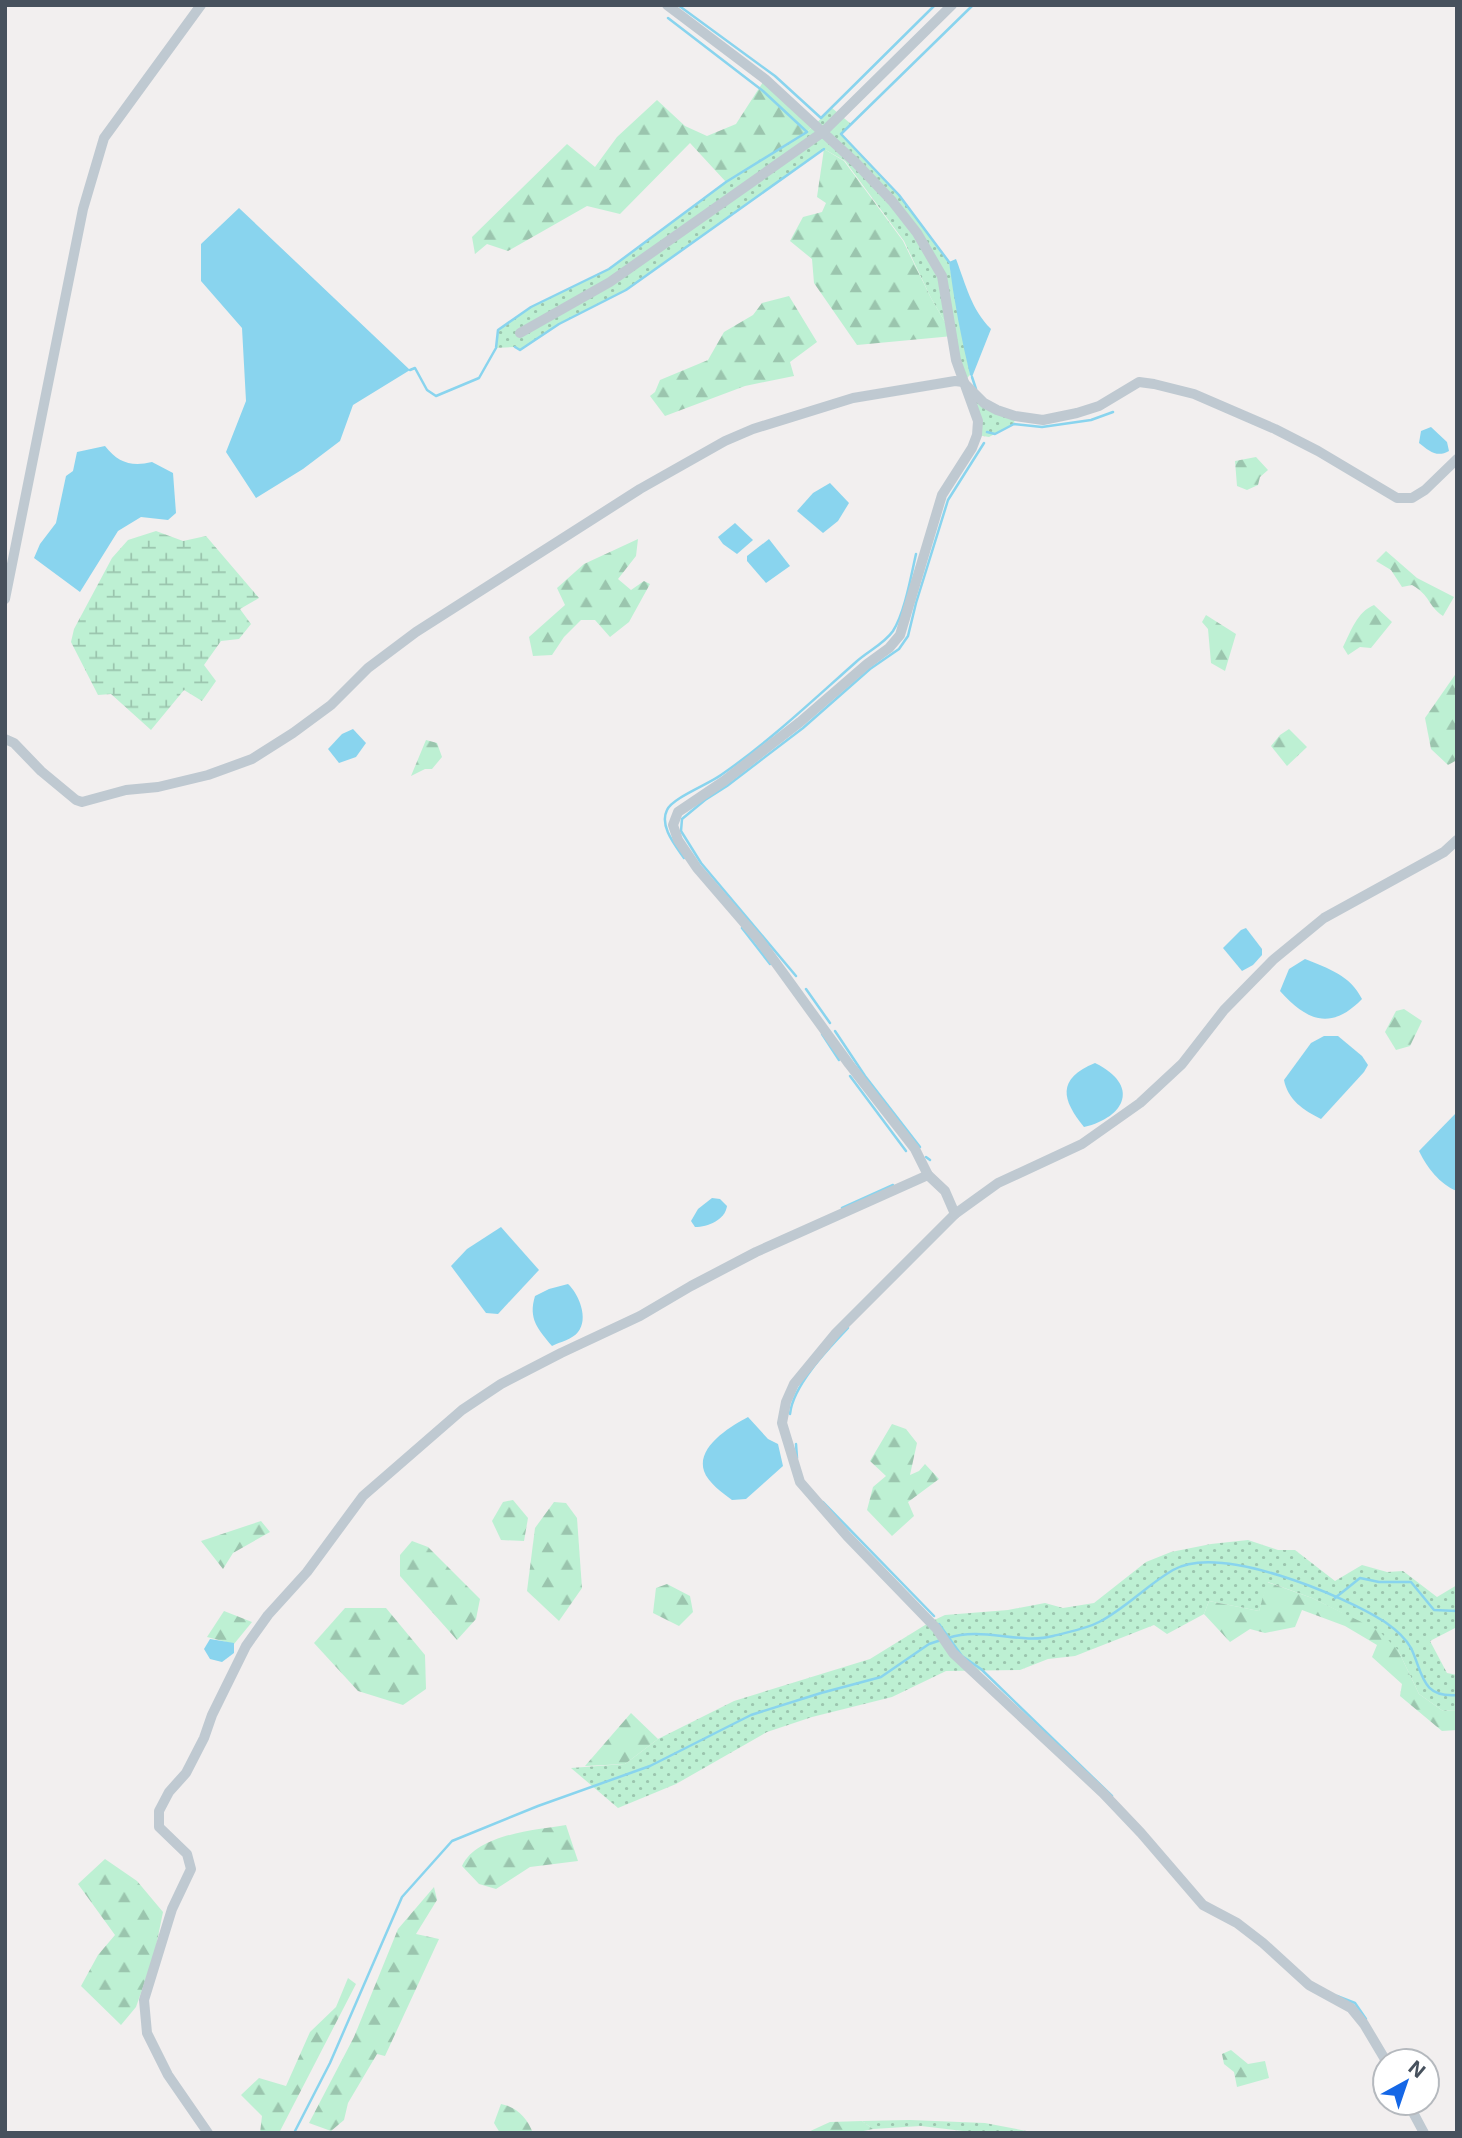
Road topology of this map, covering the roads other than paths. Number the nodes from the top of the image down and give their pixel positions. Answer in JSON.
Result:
{"nodes":[{"id":1,"x":201,"y":5,"type":"edge"},
{"id":2,"x":667,"y":5,"type":"edge"},
{"id":3,"x":953,"y":5,"type":"edge"},
{"id":4,"x":823,"y":132,"type":"junction"},
{"id":5,"x":520,"y":333,"type":"dead end"},
{"id":6,"x":963,"y":382,"type":"junction"},
{"id":7,"x":1457,"y":459,"type":"edge"},
{"id":8,"x":5,"y":599,"type":"edge"},
{"id":9,"x":5,"y":739,"type":"edge"},
{"id":10,"x":1457,"y":840,"type":"edge"},
{"id":11,"x":928,"y":1175,"type":"junction"},
{"id":12,"x":955,"y":1213,"type":"junction"},
{"id":13,"x":1378,"y":2047,"type":"edge"},
{"id":14,"x":1415,"y":2117,"type":"edge"},
{"id":15,"x":208,"y":2133,"type":"edge"},
{"id":16,"x":1424,"y":2133,"type":"edge"}],
"edges":[{"from":1,"to":8,"type":"street"},
{"from":2,"to":4,"type":"street"},
{"from":3,"to":4,"type":"street"},
{"from":4,"to":5,"type":"street"},
{"from":4,"to":6,"type":"street"},
{"from":6,"to":7,"type":"street"},
{"from":6,"to":9,"type":"street"},
{"from":6,"to":11,"type":"street"},
{"from":10,"to":12,"type":"street"},
{"from":11,"to":12,"type":"street"},
{"from":11,"to":15,"type":"street"},
{"from":12,"to":13,"type":"street"},
{"from":14,"to":16,"type":"street"}]}
